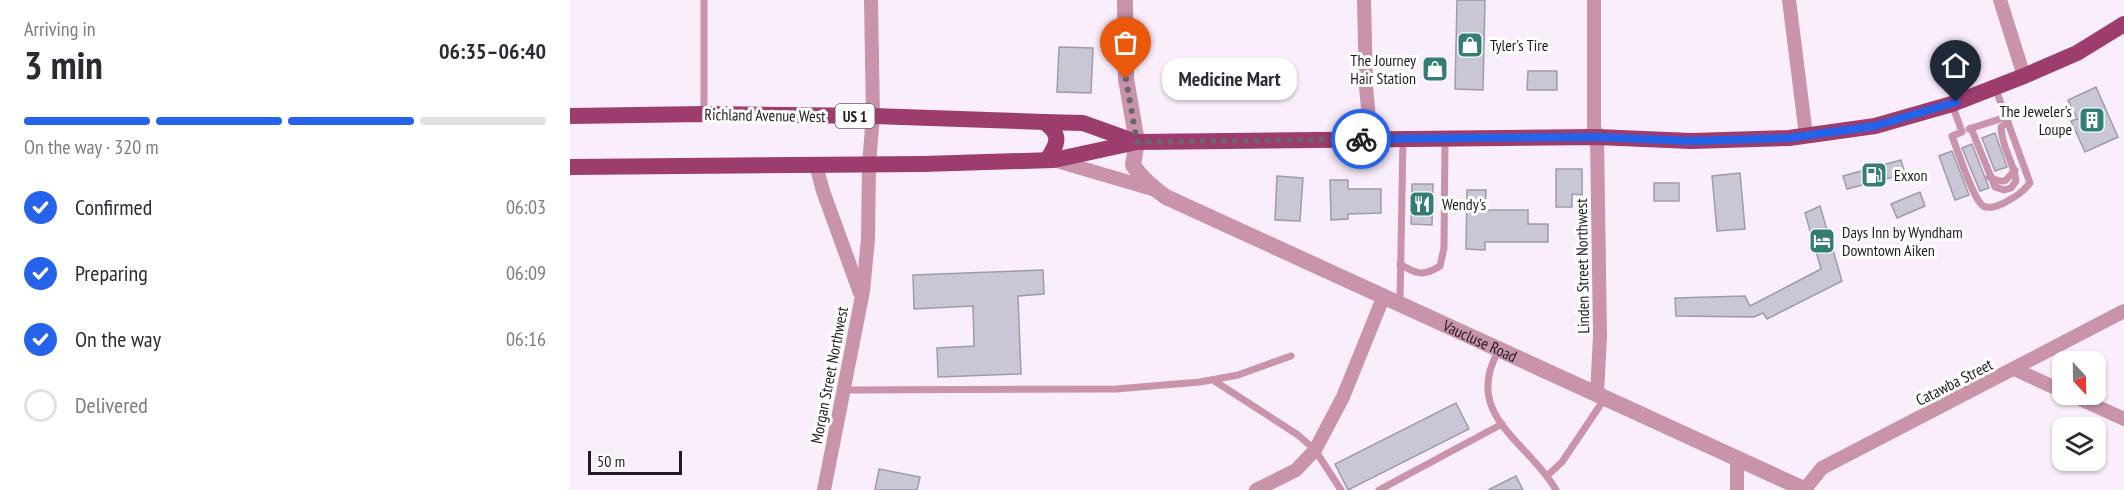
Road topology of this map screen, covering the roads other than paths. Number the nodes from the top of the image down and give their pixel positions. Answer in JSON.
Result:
{"nodes":[{"id":1,"x":704,"y":0,"type":"edge"},
{"id":2,"x":871,"y":0,"type":"edge"},
{"id":3,"x":1125,"y":0,"type":"edge"},
{"id":4,"x":1364,"y":0,"type":"edge"},
{"id":5,"x":1594,"y":0,"type":"edge"},
{"id":6,"x":1789,"y":0,"type":"edge"},
{"id":7,"x":2000,"y":0,"type":"edge"},
{"id":8,"x":2124,"y":24,"type":"edge"},
{"id":9,"x":2024,"y":76,"type":"junction"},
{"id":10,"x":1995,"y":87,"type":"junction"},
{"id":11,"x":1952,"y":104,"type":"junction"},
{"id":12,"x":705,"y":114,"type":"junction"},
{"id":13,"x":570,"y":116,"type":"edge"},
{"id":14,"x":873,"y":116,"type":"junction"},
{"id":15,"x":2007,"y":119,"type":"junction"},
{"id":16,"x":1044,"y":122,"type":"junction"},
{"id":17,"x":1971,"y":128,"type":"junction"},
{"id":18,"x":1962,"y":132,"type":"junction"},
{"id":19,"x":1806,"y":135,"type":"junction"},
{"id":20,"x":1597,"y":137,"type":"junction"},
{"id":21,"x":1371,"y":139,"type":"junction"},
{"id":22,"x":1403,"y":139,"type":"junction"},
{"id":23,"x":1445,"y":140,"type":"junction"},
{"id":24,"x":1137,"y":142,"type":"junction"},
{"id":25,"x":1051,"y":160,"type":"junction"},
{"id":26,"x":869,"y":164,"type":"junction"},
{"id":27,"x":816,"y":165,"type":"junction"},
{"id":28,"x":570,"y":167,"type":"edge"},
{"id":29,"x":1156,"y":190,"type":"junction"},
{"id":30,"x":1400,"y":264,"type":"junction"},
{"id":31,"x":861,"y":298,"type":"junction"},
{"id":32,"x":1383,"y":298,"type":"junction"},
{"id":33,"x":1400,"y":305,"type":"junction"},
{"id":34,"x":2124,"y":310,"type":"edge"},
{"id":35,"x":1500,"y":350,"type":"junction"},
{"id":36,"x":1291,"y":356,"type":"dead end"},
{"id":37,"x":2014,"y":369,"type":"junction"},
{"id":38,"x":1213,"y":380,"type":"junction"},
{"id":39,"x":2052,"y":386,"type":"edge"},
{"id":40,"x":844,"y":390,"type":"junction"},
{"id":41,"x":1602,"y":396,"type":"junction"},
{"id":42,"x":2093,"y":405,"type":"edge"},
{"id":43,"x":2124,"y":419,"type":"edge"},
{"id":44,"x":1502,"y":424,"type":"junction"},
{"id":45,"x":1315,"y":450,"type":"junction"},
{"id":46,"x":1737,"y":459,"type":"junction"},
{"id":47,"x":1548,"y":475,"type":"junction"},
{"id":48,"x":824,"y":490,"type":"edge"},
{"id":49,"x":1256,"y":490,"type":"edge"},
{"id":50,"x":1341,"y":490,"type":"edge"},
{"id":51,"x":1379,"y":490,"type":"edge"},
{"id":52,"x":1556,"y":490,"type":"edge"},
{"id":53,"x":1737,"y":490,"type":"edge"},
{"id":54,"x":1806,"y":490,"type":"edge"}],
"edges":[{"from":1,"to":12,"type":"lane"},
{"from":2,"to":14,"type":"street"},
{"from":3,"to":24,"type":"street"},
{"from":4,"to":21,"type":"street"},
{"from":5,"to":20,"type":"street","name":"Linden Street Northwest"},
{"from":6,"to":19,"type":"street"},
{"from":7,"to":9,"type":"street"},
{"from":8,"to":9,"type":"main road","name":"Richland Avenue West","number":"US 1"},
{"from":9,"to":10,"type":"main road","name":"Richland Avenue West","number":"US 1"},
{"from":10,"to":11,"type":"main road","name":"Richland Avenue West","number":"US 1"},
{"from":10,"to":15,"type":"lane"},
{"from":11,"to":18,"type":"lane"},
{"from":11,"to":19,"type":"main road","name":"Richland Avenue West","number":"US 1"},
{"from":12,"to":13,"type":"main road","name":"Richland Avenue West","number":"US 1"},
{"from":12,"to":14,"type":"main road","name":"Richland Avenue West","number":"US 1"},
{"from":14,"to":16,"type":"main road","name":"Richland Avenue West","number":"US 1"},
{"from":14,"to":26,"type":"street"},
{"from":15,"to":17,"type":"lane"},
{"from":15,"to":17,"type":"lane"},
{"from":15,"to":18,"type":"lane"},
{"from":16,"to":24,"type":"main road","name":"Richland Avenue West","number":"US 1"},
{"from":16,"to":25,"type":"main road"},
{"from":17,"to":18,"type":"lane"},
{"from":19,"to":20,"type":"main road","name":"Richland Avenue West","number":"US 1"},
{"from":20,"to":23,"type":"main road","name":"Richland Avenue West","number":"US 1"},
{"from":20,"to":41,"type":"street","name":"Linden Street Northwest"},
{"from":21,"to":22,"type":"main road","name":"Richland Avenue West","number":"US 1"},
{"from":21,"to":24,"type":"main road","name":"Richland Avenue West","number":"US 1"},
{"from":22,"to":23,"type":"main road","name":"Richland Avenue West","number":"US 1"},
{"from":22,"to":30,"type":"lane"},
{"from":23,"to":30,"type":"lane"},
{"from":24,"to":25,"type":"main road","name":"Richland Avenue West","number":"US 1"},
{"from":24,"to":29,"type":"street","name":"Vaucluse Road"},
{"from":25,"to":26,"type":"main road","name":"Richland Avenue West","number":"US 1"},
{"from":25,"to":29,"type":"street"},
{"from":26,"to":27,"type":"main road","name":"Richland Avenue West","number":"US 1"},
{"from":26,"to":31,"type":"street"},
{"from":27,"to":28,"type":"main road","name":"Richland Avenue West","number":"US 1"},
{"from":27,"to":31,"type":"street","name":"Morgan Street Northwest"},
{"from":29,"to":32,"type":"street","name":"Vaucluse Road"},
{"from":30,"to":33,"type":"lane"},
{"from":31,"to":40,"type":"street","name":"Morgan Street Northwest"},
{"from":32,"to":33,"type":"street","name":"Vaucluse Road"},
{"from":32,"to":45,"type":"street"},
{"from":33,"to":35,"type":"street","name":"Vaucluse Road"},
{"from":34,"to":37,"type":"street","name":"Catawba Street"},
{"from":35,"to":41,"type":"street","name":"Vaucluse Road"},
{"from":35,"to":44,"type":"lane"},
{"from":36,"to":38,"type":"lane"},
{"from":37,"to":39,"type":"street"},
{"from":37,"to":54,"type":"street","name":"Catawba Street"},
{"from":38,"to":40,"type":"lane"},
{"from":38,"to":45,"type":"lane"},
{"from":40,"to":48,"type":"street","name":"Morgan Street Northwest"},
{"from":41,"to":46,"type":"street","name":"Vaucluse Road"},
{"from":41,"to":47,"type":"lane"},
{"from":42,"to":43,"type":"street"},
{"from":44,"to":47,"type":"lane"},
{"from":44,"to":51,"type":"lane"},
{"from":45,"to":49,"type":"street"},
{"from":45,"to":50,"type":"lane"},
{"from":46,"to":53,"type":"street"},
{"from":46,"to":54,"type":"street","name":"Vaucluse Road"},
{"from":47,"to":52,"type":"lane"}]}
